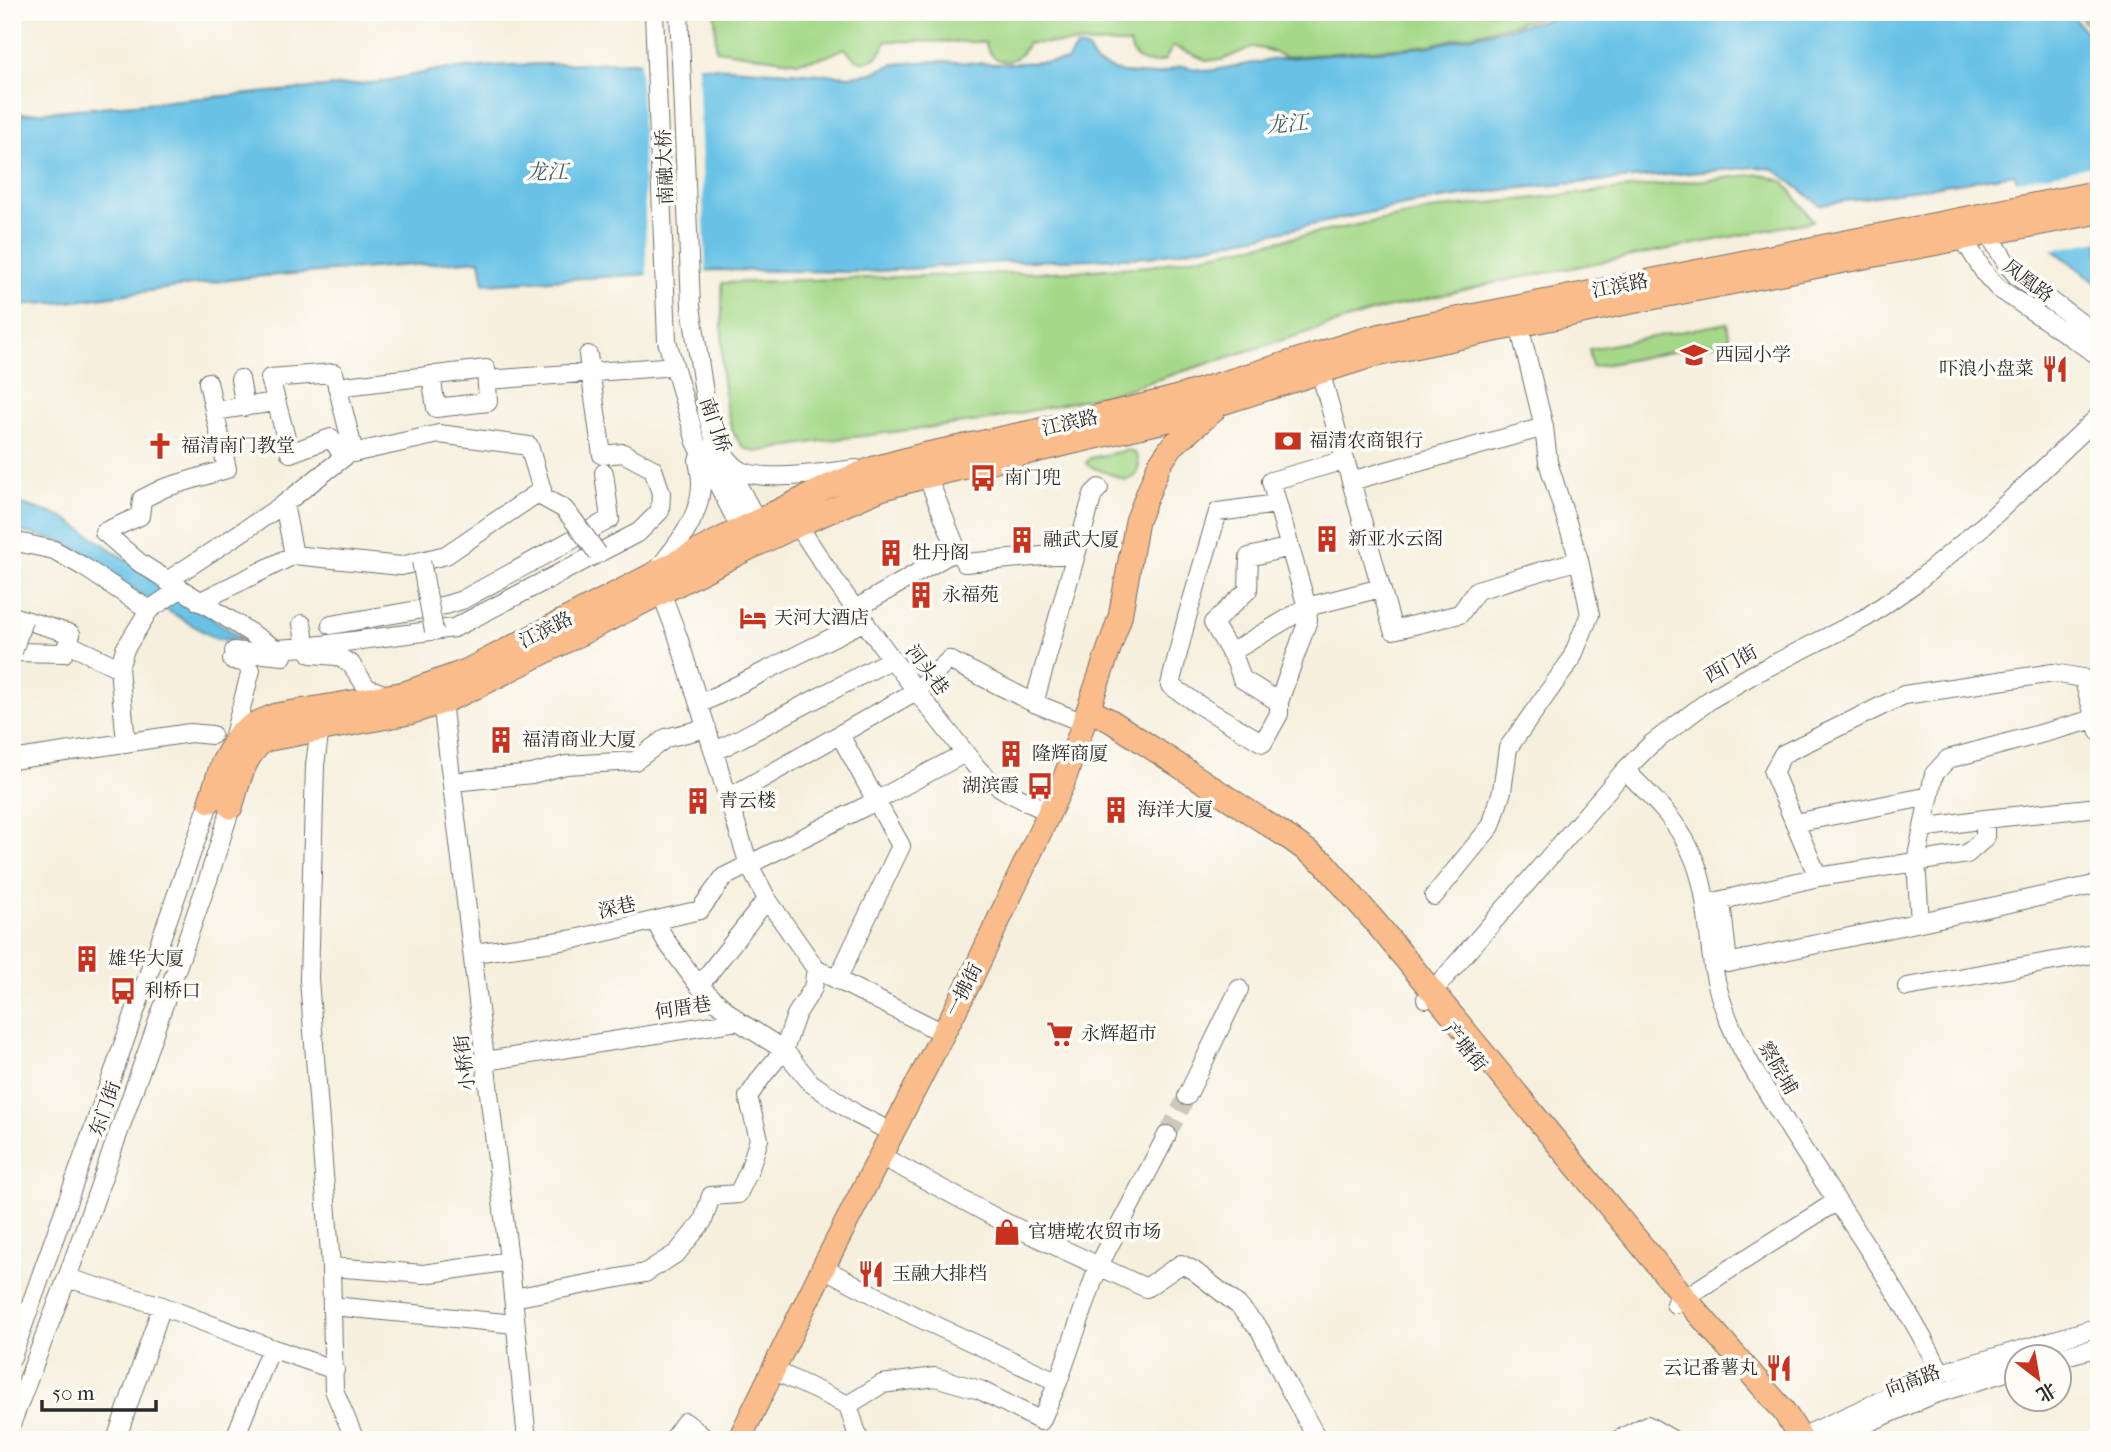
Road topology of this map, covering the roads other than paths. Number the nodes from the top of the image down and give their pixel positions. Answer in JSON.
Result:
{"nodes":[{"id":1,"x":654,"y":19,"type":"edge"},
{"id":2,"x":680,"y":19,"type":"edge"},
{"id":3,"x":2099,"y":192,"type":"edge"},
{"id":4,"x":2099,"y":212,"type":"edge"},
{"id":5,"x":2016,"y":218,"type":"junction"},
{"id":6,"x":1983,"y":224,"type":"junction"},
{"id":7,"x":1957,"y":229,"type":"junction"},
{"id":8,"x":691,"y":306,"type":"joint"},
{"id":9,"x":666,"y":307,"type":"joint"},
{"id":10,"x":1519,"y":325,"type":"junction"},
{"id":11,"x":2099,"y":336,"type":"edge"},
{"id":12,"x":2099,"y":356,"type":"edge"},
{"id":13,"x":590,"y":364,"type":"junction"},
{"id":14,"x":663,"y":367,"type":"dead end"},
{"id":15,"x":1320,"y":372,"type":"junction"},
{"id":16,"x":431,"y":375,"type":"junction"},
{"id":17,"x":240,"y":379,"type":"dead end"},
{"id":18,"x":487,"y":380,"type":"junction"},
{"id":19,"x":208,"y":382,"type":"dead end"},
{"id":20,"x":337,"y":387,"type":"junction"},
{"id":21,"x":276,"y":402,"type":"junction"},
{"id":22,"x":456,"y":406,"type":"junction"},
{"id":23,"x":1218,"y":406,"type":"junction"},
{"id":24,"x":245,"y":407,"type":"junction"},
{"id":25,"x":214,"y":411,"type":"junction"},
{"id":26,"x":2099,"y":416,"type":"edge"},
{"id":27,"x":1544,"y":428,"type":"junction"},
{"id":28,"x":453,"y":436,"type":"junction"},
{"id":29,"x":715,"y":441,"type":"junction"},
{"id":30,"x":696,"y":442,"type":"junction"},
{"id":31,"x":349,"y":455,"type":"junction"},
{"id":32,"x":1345,"y":460,"type":"junction"},
{"id":33,"x":874,"y":468,"type":"junction"},
{"id":34,"x":604,"y":473,"type":"dead end"},
{"id":35,"x":927,"y":476,"type":"junction"},
{"id":36,"x":1351,"y":481,"type":"junction"},
{"id":37,"x":1099,"y":488,"type":"dead end"},
{"id":38,"x":537,"y":494,"type":"junction"},
{"id":39,"x":284,"y":504,"type":"junction"},
{"id":40,"x":1277,"y":504,"type":"junction"},
{"id":41,"x":798,"y":525,"type":"junction"},
{"id":42,"x":754,"y":535,"type":"junction"},
{"id":43,"x":12,"y":541,"type":"edge"},
{"id":44,"x":1290,"y":547,"type":"junction"},
{"id":45,"x":957,"y":550,"type":"junction"},
{"id":46,"x":598,"y":554,"type":"junction"},
{"id":47,"x":1076,"y":554,"type":"junction"},
{"id":48,"x":295,"y":555,"type":"junction"},
{"id":49,"x":1579,"y":560,"type":"junction"},
{"id":50,"x":421,"y":561,"type":"junction"},
{"id":51,"x":657,"y":584,"type":"junction"},
{"id":52,"x":174,"y":585,"type":"junction"},
{"id":53,"x":1381,"y":588,"type":"junction"},
{"id":54,"x":199,"y":602,"type":"junction"},
{"id":55,"x":1307,"y":607,"type":"junction"},
{"id":56,"x":149,"y":610,"type":"junction"},
{"id":57,"x":860,"y":615,"type":"junction"},
{"id":58,"x":16,"y":620,"type":"edge"},
{"id":59,"x":302,"y":624,"type":"dead end"},
{"id":60,"x":331,"y":625,"type":"dead end"},
{"id":61,"x":434,"y":631,"type":"junction"},
{"id":62,"x":12,"y":644,"type":"edge"},
{"id":63,"x":68,"y":644,"type":"junction"},
{"id":64,"x":306,"y":647,"type":"junction"},
{"id":65,"x":13,"y":652,"type":"edge"},
{"id":66,"x":1230,"y":653,"type":"junction"},
{"id":67,"x":892,"y":659,"type":"junction"},
{"id":68,"x":120,"y":668,"type":"junction"},
{"id":69,"x":916,"y":691,"type":"junction"},
{"id":70,"x":441,"y":692,"type":"junction"},
{"id":71,"x":389,"y":696,"type":"junction"},
{"id":72,"x":1279,"y":702,"type":"junction"},
{"id":73,"x":1034,"y":703,"type":"junction"},
{"id":74,"x":700,"y":704,"type":"junction"},
{"id":75,"x":1087,"y":717,"type":"junction"},
{"id":76,"x":2097,"y":725,"type":"edge"},
{"id":77,"x":320,"y":728,"type":"junction"},
{"id":78,"x":707,"y":728,"type":"junction"},
{"id":79,"x":840,"y":735,"type":"junction"},
{"id":80,"x":212,"y":736,"type":"dead end"},
{"id":81,"x":127,"y":742,"type":"junction"},
{"id":82,"x":714,"y":752,"type":"junction"},
{"id":83,"x":228,"y":753,"type":"junction"},
{"id":84,"x":965,"y":753,"type":"junction"},
{"id":85,"x":12,"y":760,"type":"edge"},
{"id":86,"x":1625,"y":770,"type":"junction"},
{"id":87,"x":453,"y":782,"type":"junction"},
{"id":88,"x":1930,"y":796,"type":"junction"},
{"id":89,"x":728,"y":798,"type":"junction"},
{"id":90,"x":876,"y":801,"type":"junction"},
{"id":91,"x":220,"y":804,"type":"junction"},
{"id":92,"x":2099,"y":807,"type":"edge"},
{"id":93,"x":1049,"y":812,"type":"junction"},
{"id":94,"x":1984,"y":819,"type":"junction"},
{"id":95,"x":1795,"y":823,"type":"junction"},
{"id":96,"x":1923,"y":828,"type":"junction"},
{"id":97,"x":1916,"y":861,"type":"junction"},
{"id":98,"x":749,"y":865,"type":"junction"},
{"id":99,"x":1818,"y":877,"type":"junction"},
{"id":100,"x":2099,"y":884,"type":"edge"},
{"id":101,"x":1434,"y":896,"type":"dead end"},
{"id":102,"x":767,"y":899,"type":"junction"},
{"id":103,"x":1713,"y":902,"type":"junction"},
{"id":104,"x":655,"y":921,"type":"junction"},
{"id":105,"x":1920,"y":922,"type":"junction"},
{"id":106,"x":474,"y":953,"type":"junction"},
{"id":107,"x":2099,"y":953,"type":"edge"},
{"id":108,"x":816,"y":969,"type":"junction"},
{"id":109,"x":838,"y":980,"type":"junction"},
{"id":110,"x":699,"y":986,"type":"junction"},
{"id":111,"x":1907,"y":987,"type":"dead end"},
{"id":112,"x":1239,"y":989,"type":"dead end"},
{"id":113,"x":1429,"y":995,"type":"junction"},
{"id":114,"x":738,"y":1021,"type":"junction"},
{"id":115,"x":943,"y":1033,"type":"junction"},
{"id":116,"x":784,"y":1050,"type":"junction"},
{"id":117,"x":486,"y":1061,"type":"junction"},
{"id":118,"x":1186,"y":1096,"type":"tunnel mouth"},
{"id":119,"x":893,"y":1133,"type":"junction"},
{"id":120,"x":1167,"y":1135,"type":"tunnel mouth"},
{"id":121,"x":881,"y":1156,"type":"junction"},
{"id":122,"x":1837,"y":1201,"type":"junction"},
{"id":123,"x":510,"y":1261,"type":"junction"},
{"id":124,"x":331,"y":1267,"type":"junction"},
{"id":125,"x":1098,"y":1267,"type":"junction"},
{"id":126,"x":823,"y":1268,"type":"junction"},
{"id":127,"x":67,"y":1278,"type":"junction"},
{"id":128,"x":513,"y":1298,"type":"junction"},
{"id":129,"x":1679,"y":1300,"type":"junction"},
{"id":130,"x":162,"y":1306,"type":"junction"},
{"id":131,"x":333,"y":1306,"type":"junction"},
{"id":132,"x":515,"y":1324,"type":"junction"},
{"id":133,"x":2099,"y":1327,"type":"edge"},
{"id":134,"x":2099,"y":1347,"type":"edge"},
{"id":135,"x":271,"y":1348,"type":"junction"},
{"id":136,"x":2072,"y":1353,"type":"edge"},
{"id":137,"x":12,"y":1357,"type":"edge"},
{"id":138,"x":335,"y":1370,"type":"junction"},
{"id":139,"x":773,"y":1370,"type":"junction"},
{"id":140,"x":1941,"y":1373,"type":"junction"},
{"id":141,"x":2002,"y":1374,"type":"edge"},
{"id":142,"x":1058,"y":1382,"type":"junction"},
{"id":143,"x":848,"y":1405,"type":"junction"},
{"id":144,"x":12,"y":1422,"type":"edge"},
{"id":145,"x":1795,"y":1439,"type":"edge"},
{"id":146,"x":116,"y":1440,"type":"edge"},
{"id":147,"x":234,"y":1440,"type":"edge"},
{"id":148,"x":355,"y":1440,"type":"edge"},
{"id":149,"x":527,"y":1440,"type":"edge"},
{"id":150,"x":673,"y":1440,"type":"edge"},
{"id":151,"x":706,"y":1440,"type":"edge"},
{"id":152,"x":740,"y":1440,"type":"edge"},
{"id":153,"x":859,"y":1440,"type":"edge"},
{"id":154,"x":1318,"y":1440,"type":"edge"},
{"id":155,"x":1618,"y":1440,"type":"edge"},
{"id":156,"x":1673,"y":1440,"type":"edge"},
{"id":157,"x":1828,"y":1440,"type":"edge"}],
"edges":[{"from":1,"to":9,"type":"street","name":"南融大桥"},
{"from":2,"to":8,"type":"street","name":"南融大桥"},
{"from":3,"to":5,"type":"main road"},
{"from":4,"to":5,"type":"main road"},
{"from":5,"to":6,"type":"main road","name":"江滨路"},
{"from":6,"to":7,"type":"main road","name":"江滨路"},
{"from":6,"to":11,"type":"street","name":"凤凰路"},
{"from":7,"to":10,"type":"main road","name":"江滨路"},
{"from":7,"to":12,"type":"street","name":"凤凰路"},
{"from":7,"to":33,"type":"main road","name":"江滨路"},
{"from":8,"to":29,"type":"street","name":"南门桥"},
{"from":9,"to":30,"type":"street","name":"南门桥"},
{"from":10,"to":15,"type":"main road","name":"江滨路"},
{"from":10,"to":27,"type":"street"},
{"from":13,"to":14,"type":"street"},
{"from":13,"to":18,"type":"street"},
{"from":13,"to":46,"type":"street"},
{"from":15,"to":23,"type":"main road","name":"江滨路"},
{"from":15,"to":32,"type":"street"},
{"from":16,"to":18,"type":"street"},
{"from":16,"to":20,"type":"street"},
{"from":16,"to":22,"type":"street"},
{"from":17,"to":24,"type":"street"},
{"from":18,"to":22,"type":"street"},
{"from":19,"to":25,"type":"street"},
{"from":20,"to":21,"type":"street"},
{"from":20,"to":31,"type":"street"},
{"from":21,"to":24,"type":"street"},
{"from":21,"to":31,"type":"street"},
{"from":22,"to":28,"type":"street"},
{"from":23,"to":35,"type":"main road","name":"江滨路"},
{"from":23,"to":75,"type":"main road","name":"一拂街"},
{"from":24,"to":25,"type":"street"},
{"from":25,"to":52,"type":"street"},
{"from":26,"to":86,"type":"street","name":"西门街"},
{"from":27,"to":36,"type":"street"},
{"from":27,"to":49,"type":"street"},
{"from":28,"to":31,"type":"street"},
{"from":28,"to":38,"type":"street"},
{"from":29,"to":33,"type":"street"},
{"from":29,"to":42,"type":"street","name":"南门桥"},
{"from":30,"to":42,"type":"street","name":"南门桥"},
{"from":30,"to":51,"type":"street"},
{"from":31,"to":39,"type":"street"},
{"from":32,"to":36,"type":"street"},
{"from":32,"to":40,"type":"street"},
{"from":33,"to":42,"type":"main road","name":"江滨路"},
{"from":34,"to":60,"type":"street"},
{"from":35,"to":41,"type":"main road","name":"江滨路"},
{"from":35,"to":45,"type":"street"},
{"from":36,"to":53,"type":"street"},
{"from":37,"to":47,"type":"street"},
{"from":38,"to":46,"type":"street","bridge":true},
{"from":38,"to":50,"type":"street"},
{"from":39,"to":48,"type":"street"},
{"from":39,"to":52,"type":"street"},
{"from":40,"to":44,"type":"street"},
{"from":40,"to":72,"type":"street"},
{"from":41,"to":42,"type":"main road","name":"江滨路"},
{"from":41,"to":57,"type":"street","name":"河头巷"},
{"from":42,"to":51,"type":"main road","name":"江滨路"},
{"from":43,"to":56,"type":"street"},
{"from":44,"to":55,"type":"street"},
{"from":44,"to":66,"type":"street"},
{"from":45,"to":47,"type":"street"},
{"from":45,"to":57,"type":"street"},
{"from":46,"to":61,"type":"street"},
{"from":47,"to":73,"type":"street"},
{"from":48,"to":50,"type":"street"},
{"from":48,"to":54,"type":"street"},
{"from":49,"to":53,"type":"street"},
{"from":49,"to":101,"type":"street"},
{"from":50,"to":61,"type":"street","bridge":true},
{"from":51,"to":70,"type":"main road","name":"江滨路"},
{"from":51,"to":74,"type":"street"},
{"from":52,"to":54,"type":"street"},
{"from":52,"to":56,"type":"street"},
{"from":53,"to":55,"type":"street"},
{"from":54,"to":64,"type":"street"},
{"from":55,"to":66,"type":"street"},
{"from":55,"to":72,"type":"street"},
{"from":56,"to":68,"type":"street"},
{"from":57,"to":67,"type":"street","name":"河头巷"},
{"from":57,"to":74,"type":"street"},
{"from":58,"to":62,"type":"street"},
{"from":58,"to":63,"type":"street"},
{"from":58,"to":65,"type":"street","bridge":true},
{"from":59,"to":64,"type":"street"},
{"from":61,"to":64,"type":"street"},
{"from":63,"to":65,"type":"street"},
{"from":63,"to":68,"type":"street"},
{"from":66,"to":72,"type":"street"},
{"from":67,"to":69,"type":"street","name":"河头巷"},
{"from":67,"to":82,"type":"street"},
{"from":68,"to":81,"type":"street"},
{"from":69,"to":73,"type":"street"},
{"from":69,"to":79,"type":"street"},
{"from":69,"to":84,"type":"street","name":"河头巷"},
{"from":70,"to":71,"type":"main road","name":"江滨路"},
{"from":70,"to":77,"type":"main road","name":"江滨路"},
{"from":70,"to":87,"type":"street","name":"小桥街"},
{"from":71,"to":83,"type":"main road","name":"江滨路"},
{"from":71,"to":83,"type":"street"},
{"from":73,"to":75,"type":"street"},
{"from":74,"to":78,"type":"street"},
{"from":75,"to":93,"type":"main road","name":"一拂街"},
{"from":75,"to":113,"type":"main road","name":"产塘街"},
{"from":76,"to":88,"type":"street"},
{"from":76,"to":95,"type":"street"},
{"from":77,"to":91,"type":"main road","name":"江滨路"},
{"from":77,"to":124,"type":"street"},
{"from":78,"to":82,"type":"street"},
{"from":78,"to":87,"type":"street"},
{"from":79,"to":89,"type":"street"},
{"from":79,"to":90,"type":"street"},
{"from":80,"to":81,"type":"street"},
{"from":81,"to":85,"type":"street"},
{"from":82,"to":89,"type":"street"},
{"from":83,"to":91,"type":"main road","name":"江滨路"},
{"from":84,"to":90,"type":"street","name":"深巷"},
{"from":84,"to":93,"type":"street","name":"河头巷"},
{"from":86,"to":103,"type":"street","name":"察院埔"},
{"from":86,"to":113,"type":"street","name":"西门街"},
{"from":87,"to":106,"type":"street","name":"小桥街"},
{"from":88,"to":95,"type":"street"},
{"from":88,"to":96,"type":"street"},
{"from":89,"to":98,"type":"street"},
{"from":90,"to":98,"type":"street","name":"深巷"},
{"from":90,"to":109,"type":"street"},
{"from":91,"to":127,"type":"street","name":"东门街"},
{"from":91,"to":137,"type":"street","name":"东门街"},
{"from":92,"to":94,"type":"street"},
{"from":93,"to":115,"type":"main road","name":"一拂街"},
{"from":94,"to":96,"type":"street"},
{"from":94,"to":97,"type":"street"},
{"from":95,"to":99,"type":"street"},
{"from":96,"to":97,"type":"street"},
{"from":97,"to":99,"type":"street"},
{"from":97,"to":105,"type":"street"},
{"from":98,"to":102,"type":"street"},
{"from":98,"to":104,"type":"street","name":"深巷"},
{"from":99,"to":103,"type":"street"},
{"from":100,"to":105,"type":"street"},
{"from":102,"to":108,"type":"street"},
{"from":102,"to":110,"type":"street"},
{"from":103,"to":105,"type":"street"},
{"from":103,"to":122,"type":"street","name":"察院埔"},
{"from":104,"to":106,"type":"street","name":"深巷"},
{"from":104,"to":110,"type":"street"},
{"from":106,"to":117,"type":"street","name":"小桥街"},
{"from":107,"to":111,"type":"street"},
{"from":108,"to":109,"type":"street"},
{"from":108,"to":116,"type":"street"},
{"from":109,"to":115,"type":"street"},
{"from":110,"to":114,"type":"street"},
{"from":112,"to":118,"type":"street"},
{"from":113,"to":129,"type":"main road","name":"产塘街"},
{"from":114,"to":116,"type":"street","name":"何厝巷"},
{"from":114,"to":117,"type":"street","name":"何厝巷"},
{"from":115,"to":119,"type":"main road","name":"一拂街"},
{"from":116,"to":119,"type":"street","name":"何厝巷"},
{"from":116,"to":128,"type":"street"},
{"from":117,"to":123,"type":"street","name":"小桥街"},
{"from":119,"to":121,"type":"main road","name":"一拂街"},
{"from":120,"to":125,"type":"street"},
{"from":121,"to":125,"type":"street"},
{"from":121,"to":126,"type":"main road","name":"一拂街"},
{"from":122,"to":129,"type":"street"},
{"from":122,"to":140,"type":"street","name":"察院埔"},
{"from":123,"to":124,"type":"street"},
{"from":123,"to":128,"type":"street","name":"小桥街"},
{"from":124,"to":131,"type":"street"},
{"from":125,"to":142,"type":"street"},
{"from":125,"to":154,"type":"street"},
{"from":126,"to":139,"type":"main road","name":"一拂街"},
{"from":126,"to":142,"type":"street"},
{"from":127,"to":130,"type":"street"},
{"from":127,"to":144,"type":"street","name":"东门街"},
{"from":128,"to":132,"type":"street","name":"小桥街"},
{"from":129,"to":145,"type":"main road","name":"产塘街"},
{"from":130,"to":135,"type":"street"},
{"from":130,"to":146,"type":"street"},
{"from":131,"to":132,"type":"street"},
{"from":131,"to":138,"type":"street"},
{"from":132,"to":149,"type":"street","name":"小桥街"},
{"from":133,"to":140,"type":"street"},
{"from":134,"to":136,"type":"street"},
{"from":135,"to":138,"type":"street"},
{"from":135,"to":147,"type":"street"},
{"from":138,"to":148,"type":"street"},
{"from":139,"to":143,"type":"street"},
{"from":139,"to":152,"type":"main road","name":"一拂街"},
{"from":140,"to":145,"type":"street"},
{"from":141,"to":157,"type":"street","name":"向高路"},
{"from":142,"to":143,"type":"street"},
{"from":143,"to":153,"type":"street"},
{"from":150,"to":151,"type":"street"},
{"from":155,"to":156,"type":"street"}]}
